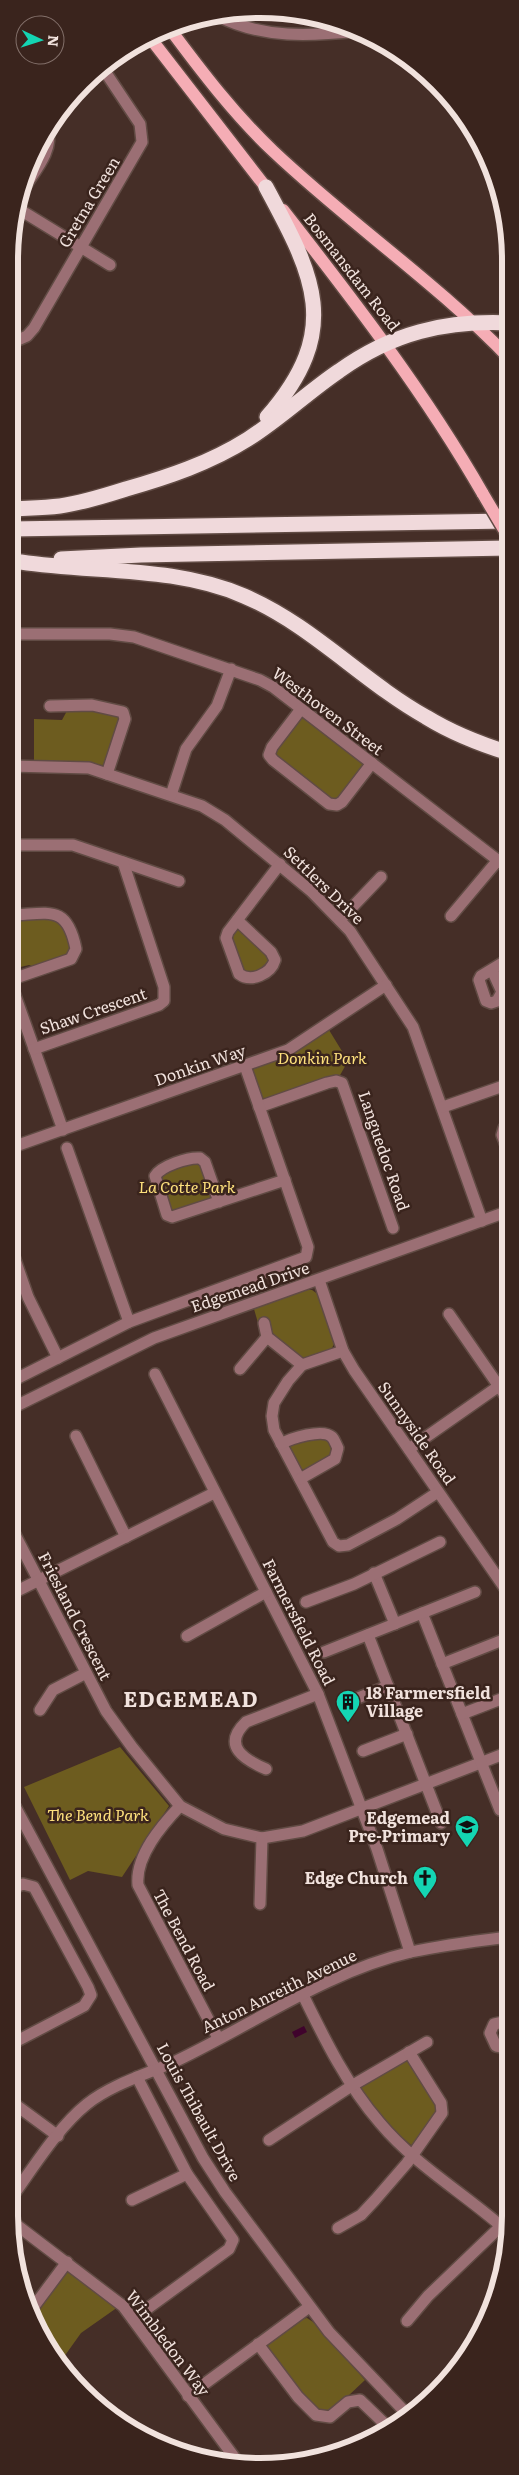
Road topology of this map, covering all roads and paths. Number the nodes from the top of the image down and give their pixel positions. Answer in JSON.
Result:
{"nodes":[{"id":1,"x":226,"y":20,"type":"edge"},
{"id":2,"x":342,"y":32,"type":"edge"},
{"id":3,"x":173,"y":34,"type":"edge"},
{"id":4,"x":153,"y":42,"type":"edge"},
{"id":5,"x":106,"y":73,"type":"edge"},
{"id":6,"x":49,"y":139,"type":"edge"},
{"id":7,"x":35,"y":170,"type":"edge"},
{"id":8,"x":266,"y":187,"type":"junction"},
{"id":9,"x":22,"y":211,"type":"edge"},
{"id":10,"x":81,"y":247,"type":"junction"},
{"id":11,"x":110,"y":265,"type":"dead end"},
{"id":12,"x":475,"y":323,"type":"junction"},
{"id":13,"x":502,"y":323,"type":"edge"},
{"id":14,"x":18,"y":340,"type":"edge"},
{"id":15,"x":386,"y":343,"type":"junction"},
{"id":16,"x":502,"y":351,"type":"edge"},
{"id":17,"x":248,"y":439,"type":"junction"},
{"id":18,"x":18,"y":509,"type":"edge"},
{"id":19,"x":502,"y":521,"type":"edge"},
{"id":20,"x":502,"y":525,"type":"edge"},
{"id":21,"x":18,"y":529,"type":"edge"},
{"id":22,"x":502,"y":548,"type":"edge"},
{"id":23,"x":18,"y":562,"type":"edge"},
{"id":24,"x":18,"y":562,"type":"edge"},
{"id":25,"x":18,"y":634,"type":"edge"},
{"id":26,"x":231,"y":669,"type":"junction"},
{"id":27,"x":50,"y":706,"type":"dead end"},
{"id":28,"x":301,"y":709,"type":"junction"},
{"id":29,"x":502,"y":750,"type":"edge"},
{"id":30,"x":372,"y":764,"type":"junction"},
{"id":31,"x":18,"y":766,"type":"edge"},
{"id":32,"x":107,"y":774,"type":"junction"},
{"id":33,"x":171,"y":795,"type":"junction"},
{"id":34,"x":18,"y":845,"type":"edge"},
{"id":35,"x":498,"y":860,"type":"junction"},
{"id":36,"x":123,"y":862,"type":"junction"},
{"id":37,"x":502,"y":863,"type":"edge"},
{"id":38,"x":280,"y":864,"type":"junction"},
{"id":39,"x":381,"y":877,"type":"dead end"},
{"id":40,"x":179,"y":881,"type":"dead end"},
{"id":41,"x":18,"y":915,"type":"edge"},
{"id":42,"x":451,"y":916,"type":"dead end"},
{"id":43,"x":238,"y":920,"type":"junction"},
{"id":44,"x":340,"y":920,"type":"junction"},
{"id":45,"x":502,"y":964,"type":"edge"},
{"id":46,"x":492,"y":970,"type":"dead end"},
{"id":47,"x":18,"y":977,"type":"edge"},
{"id":48,"x":386,"y":985,"type":"junction"},
{"id":49,"x":18,"y":1003,"type":"edge"},
{"id":50,"x":34,"y":1049,"type":"junction"},
{"id":51,"x":245,"y":1066,"type":"junction"},
{"id":52,"x":502,"y":1086,"type":"edge"},
{"id":53,"x":259,"y":1107,"type":"junction"},
{"id":54,"x":442,"y":1107,"type":"junction"},
{"id":55,"x":63,"y":1130,"type":"junction"},
{"id":56,"x":18,"y":1145,"type":"edge"},
{"id":57,"x":67,"y":1148,"type":"dead end"},
{"id":58,"x":285,"y":1180,"type":"junction"},
{"id":59,"x":219,"y":1202,"type":"junction"},
{"id":60,"x":502,"y":1214,"type":"edge"},
{"id":61,"x":482,"y":1221,"type":"junction"},
{"id":62,"x":393,"y":1228,"type":"dead end"},
{"id":63,"x":18,"y":1268,"type":"edge"},
{"id":64,"x":319,"y":1280,"type":"junction"},
{"id":65,"x":449,"y":1314,"type":"dead end"},
{"id":66,"x":129,"y":1322,"type":"junction"},
{"id":67,"x":264,"y":1324,"type":"dead end"},
{"id":68,"x":268,"y":1337,"type":"junction"},
{"id":69,"x":343,"y":1351,"type":"junction"},
{"id":70,"x":58,"y":1358,"type":"junction"},
{"id":71,"x":302,"y":1365,"type":"junction"},
{"id":72,"x":240,"y":1369,"type":"dead end"},
{"id":73,"x":155,"y":1374,"type":"dead end"},
{"id":74,"x":18,"y":1378,"type":"edge"},
{"id":75,"x":502,"y":1380,"type":"edge"},
{"id":76,"x":502,"y":1384,"type":"edge"},
{"id":77,"x":18,"y":1405,"type":"edge"},
{"id":78,"x":76,"y":1436,"type":"dead end"},
{"id":79,"x":281,"y":1444,"type":"junction"},
{"id":80,"x":409,"y":1449,"type":"junction"},
{"id":81,"x":300,"y":1479,"type":"junction"},
{"id":82,"x":438,"y":1492,"type":"junction"},
{"id":83,"x":214,"y":1493,"type":"junction"},
{"id":84,"x":126,"y":1537,"type":"junction"},
{"id":85,"x":18,"y":1538,"type":"edge"},
{"id":86,"x":440,"y":1542,"type":"dead end"},
{"id":87,"x":374,"y":1572,"type":"junction"},
{"id":88,"x":39,"y":1581,"type":"junction"},
{"id":89,"x":502,"y":1584,"type":"edge"},
{"id":90,"x":18,"y":1591,"type":"edge"},
{"id":91,"x":266,"y":1592,"type":"junction"},
{"id":92,"x":475,"y":1592,"type":"dead end"},
{"id":93,"x":306,"y":1602,"type":"dead end"},
{"id":94,"x":422,"y":1614,"type":"junction"},
{"id":95,"x":395,"y":1624,"type":"junction"},
{"id":96,"x":368,"y":1635,"type":"junction"},
{"id":97,"x":187,"y":1636,"type":"dead end"},
{"id":98,"x":502,"y":1640,"type":"edge"},
{"id":99,"x":324,"y":1652,"type":"dead end"},
{"id":100,"x":442,"y":1664,"type":"junction"},
{"id":101,"x":86,"y":1673,"type":"junction"},
{"id":102,"x":388,"y":1686,"type":"junction"},
{"id":103,"x":318,"y":1694,"type":"junction"},
{"id":104,"x":502,"y":1699,"type":"edge"},
{"id":105,"x":345,"y":1703,"type":"dead end"},
{"id":106,"x":40,"y":1710,"type":"dead end"},
{"id":107,"x":462,"y":1714,"type":"junction"},
{"id":108,"x":406,"y":1734,"type":"junction"},
{"id":109,"x":362,"y":1751,"type":"dead end"},
{"id":110,"x":502,"y":1754,"type":"edge"},
{"id":111,"x":480,"y":1763,"type":"junction"},
{"id":112,"x":266,"y":1769,"type":"dead end"},
{"id":113,"x":426,"y":1785,"type":"junction"},
{"id":114,"x":180,"y":1806,"type":"junction"},
{"id":115,"x":362,"y":1808,"type":"junction"},
{"id":116,"x":500,"y":1810,"type":"dead end"},
{"id":117,"x":18,"y":1812,"type":"edge"},
{"id":118,"x":441,"y":1823,"type":"dead end"},
{"id":119,"x":262,"y":1838,"type":"junction"},
{"id":120,"x":18,"y":1886,"type":"edge"},
{"id":121,"x":260,"y":1904,"type":"dead end"},
{"id":122,"x":502,"y":1938,"type":"edge"},
{"id":123,"x":410,"y":1952,"type":"junction"},
{"id":124,"x":303,"y":1995,"type":"junction"},
{"id":125,"x":502,"y":2022,"type":"edge"},
{"id":126,"x":218,"y":2038,"type":"junction"},
{"id":127,"x":18,"y":2040,"type":"edge"},
{"id":128,"x":427,"y":2042,"type":"dead end"},
{"id":129,"x":502,"y":2047,"type":"edge"},
{"id":130,"x":409,"y":2052,"type":"junction"},
{"id":131,"x":156,"y":2069,"type":"junction"},
{"id":132,"x":137,"y":2077,"type":"junction"},
{"id":133,"x":353,"y":2086,"type":"junction"},
{"id":134,"x":18,"y":2107,"type":"edge"},
{"id":135,"x":58,"y":2136,"type":"junction"},
{"id":136,"x":269,"y":2140,"type":"dead end"},
{"id":137,"x":412,"y":2155,"type":"junction"},
{"id":138,"x":187,"y":2174,"type":"junction"},
{"id":139,"x":18,"y":2189,"type":"edge"},
{"id":140,"x":132,"y":2200,"type":"dead end"},
{"id":141,"x":18,"y":2226,"type":"edge"},
{"id":142,"x":501,"y":2226,"type":"edge"},
{"id":143,"x":338,"y":2228,"type":"dead end"},
{"id":144,"x":501,"y":2233,"type":"edge"},
{"id":145,"x":67,"y":2262,"type":"junction"},
{"id":146,"x":35,"y":2305,"type":"edge"},
{"id":147,"x":310,"y":2307,"type":"junction"},
{"id":148,"x":133,"y":2319,"type":"junction"},
{"id":149,"x":406,"y":2321,"type":"dead end"},
{"id":150,"x":258,"y":2344,"type":"junction"},
{"id":151,"x":188,"y":2396,"type":"junction"},
{"id":152,"x":403,"y":2410,"type":"edge"},
{"id":153,"x":384,"y":2423,"type":"edge"},
{"id":154,"x":233,"y":2456,"type":"edge"}],
"edges":[{"from":1,"to":2,"type":"street"},
{"from":3,"to":12,"type":"main road","name":"Bosmansdam Road"},
{"from":4,"to":8,"type":"main road","name":"Bosmansdam Road"},
{"from":5,"to":10,"type":"street","name":"Gretna Green"},
{"from":6,"to":7,"type":"street"},
{"from":8,"to":15,"type":"main road","name":"Bosmansdam Road"},
{"from":8,"to":17,"type":"highway"},
{"from":9,"to":10,"type":"street"},
{"from":10,"to":11,"type":"street"},
{"from":10,"to":14,"type":"street","name":"Gretna Green"},
{"from":12,"to":13,"type":"highway"},
{"from":12,"to":15,"type":"highway"},
{"from":12,"to":16,"type":"main road","name":"Bosmansdam Road"},
{"from":15,"to":17,"type":"highway"},
{"from":15,"to":20,"type":"main road","name":"Bosmansdam Road","bridge":true},
{"from":17,"to":18,"type":"highway"},
{"from":19,"to":21,"type":"highway"},
{"from":22,"to":23,"type":"highway"},
{"from":24,"to":29,"type":"highway"},
{"from":25,"to":26,"type":"street","name":"Westhoven Street"},
{"from":26,"to":28,"type":"street","name":"Westhoven Street"},
{"from":26,"to":33,"type":"street"},
{"from":27,"to":32,"type":"street"},
{"from":28,"to":30,"type":"street","name":"Westhoven Street"},
{"from":28,"to":30,"type":"street"},
{"from":30,"to":35,"type":"street","name":"Westhoven Street"},
{"from":31,"to":32,"type":"street","name":"Settlers Drive"},
{"from":32,"to":33,"type":"street","name":"Settlers Drive"},
{"from":33,"to":38,"type":"street","name":"Settlers Drive"},
{"from":34,"to":36,"type":"street"},
{"from":35,"to":37,"type":"street","name":"Westhoven Street"},
{"from":35,"to":42,"type":"street"},
{"from":36,"to":40,"type":"street"},
{"from":36,"to":50,"type":"street","name":"Shaw Crescent"},
{"from":38,"to":43,"type":"street"},
{"from":38,"to":44,"type":"street","name":"Settlers Drive"},
{"from":39,"to":44,"type":"street"},
{"from":41,"to":47,"type":"street"},
{"from":43,"to":43,"type":"street"},
{"from":44,"to":48,"type":"street","name":"Settlers Drive"},
{"from":45,"to":46,"type":"street"},
{"from":48,"to":51,"type":"street","name":"Donkin Way"},
{"from":48,"to":54,"type":"street","name":"Settlers Drive"},
{"from":49,"to":50,"type":"street"},
{"from":50,"to":55,"type":"street"},
{"from":51,"to":53,"type":"street"},
{"from":51,"to":55,"type":"street","name":"Donkin Way"},
{"from":52,"to":54,"type":"street"},
{"from":53,"to":58,"type":"street"},
{"from":53,"to":62,"type":"street","name":"Languedoc Road"},
{"from":54,"to":61,"type":"street","name":"Settlers Drive"},
{"from":55,"to":56,"type":"street","name":"Donkin Way"},
{"from":57,"to":66,"type":"street"},
{"from":58,"to":59,"type":"street"},
{"from":58,"to":66,"type":"street","name":"Edgemead Drive"},
{"from":59,"to":59,"type":"street"},
{"from":60,"to":61,"type":"street","name":"Edgemead Drive"},
{"from":61,"to":64,"type":"street","name":"Edgemead Drive"},
{"from":63,"to":70,"type":"street"},
{"from":64,"to":69,"type":"street","name":"Sunnyside Road"},
{"from":64,"to":77,"type":"street","name":"Edgemead Drive"},
{"from":65,"to":75,"type":"street"},
{"from":66,"to":70,"type":"street","name":"Edgemead Drive"},
{"from":67,"to":68,"type":"street"},
{"from":68,"to":71,"type":"street"},
{"from":68,"to":72,"type":"street"},
{"from":69,"to":71,"type":"street"},
{"from":69,"to":80,"type":"street","name":"Sunnyside Road"},
{"from":70,"to":74,"type":"street","name":"Edgemead Drive"},
{"from":71,"to":79,"type":"street"},
{"from":73,"to":83,"type":"street","name":"Farmersfield Road"},
{"from":76,"to":80,"type":"street"},
{"from":78,"to":84,"type":"street"},
{"from":79,"to":81,"type":"street"},
{"from":79,"to":81,"type":"street"},
{"from":80,"to":82,"type":"street","name":"Sunnyside Road"},
{"from":81,"to":82,"type":"street"},
{"from":82,"to":89,"type":"street","name":"Sunnyside Road"},
{"from":83,"to":84,"type":"street"},
{"from":83,"to":91,"type":"street","name":"Farmersfield Road"},
{"from":84,"to":88,"type":"street"},
{"from":85,"to":88,"type":"street","name":"Friesland Crescent"},
{"from":86,"to":87,"type":"street"},
{"from":87,"to":93,"type":"street"},
{"from":87,"to":95,"type":"street"},
{"from":88,"to":90,"type":"street"},
{"from":88,"to":101,"type":"street","name":"Friesland Crescent"},
{"from":91,"to":97,"type":"street"},
{"from":91,"to":103,"type":"street","name":"Farmersfield Road"},
{"from":92,"to":94,"type":"street"},
{"from":94,"to":95,"type":"street"},
{"from":94,"to":100,"type":"street"},
{"from":95,"to":96,"type":"street"},
{"from":96,"to":99,"type":"street"},
{"from":96,"to":102,"type":"street"},
{"from":98,"to":100,"type":"street"},
{"from":100,"to":107,"type":"street"},
{"from":101,"to":106,"type":"street"},
{"from":101,"to":114,"type":"street","name":"Friesland Crescent"},
{"from":102,"to":105,"type":"street"},
{"from":102,"to":108,"type":"street"},
{"from":103,"to":112,"type":"street"},
{"from":103,"to":115,"type":"street","name":"Farmersfield Road"},
{"from":104,"to":107,"type":"street"},
{"from":107,"to":111,"type":"street"},
{"from":108,"to":109,"type":"street"},
{"from":108,"to":113,"type":"street"},
{"from":110,"to":111,"type":"street","name":"Friesland Crescent"},
{"from":111,"to":113,"type":"street","name":"Friesland Crescent"},
{"from":111,"to":116,"type":"street"},
{"from":113,"to":115,"type":"street","name":"Friesland Crescent"},
{"from":113,"to":118,"type":"street"},
{"from":114,"to":119,"type":"street","name":"Friesland Crescent"},
{"from":114,"to":126,"type":"street","name":"The Bend Road"},
{"from":115,"to":119,"type":"street","name":"Friesland Crescent"},
{"from":115,"to":123,"type":"street","name":"Farmersfield Road"},
{"from":117,"to":131,"type":"street","name":"Louis Thibault Drive"},
{"from":119,"to":121,"type":"street"},
{"from":120,"to":127,"type":"street"},
{"from":122,"to":123,"type":"street","name":"Anton Anreith Avenue"},
{"from":123,"to":124,"type":"street","name":"Anton Anreith Avenue"},
{"from":124,"to":126,"type":"street","name":"Anton Anreith Avenue"},
{"from":124,"to":133,"type":"street"},
{"from":125,"to":129,"type":"street"},
{"from":126,"to":131,"type":"street","name":"Anton Anreith Avenue"},
{"from":128,"to":130,"type":"street"},
{"from":130,"to":133,"type":"street"},
{"from":130,"to":137,"type":"street"},
{"from":131,"to":132,"type":"street","name":"Anton Anreith Avenue"},
{"from":131,"to":147,"type":"street","name":"Louis Thibault Drive"},
{"from":132,"to":135,"type":"street","name":"Anton Anreith Avenue"},
{"from":132,"to":138,"type":"street"},
{"from":133,"to":136,"type":"street"},
{"from":133,"to":137,"type":"street"},
{"from":134,"to":135,"type":"street"},
{"from":135,"to":139,"type":"street","name":"Anton Anreith Avenue"},
{"from":137,"to":142,"type":"street"},
{"from":137,"to":143,"type":"street"},
{"from":138,"to":140,"type":"street"},
{"from":138,"to":148,"type":"street"},
{"from":141,"to":145,"type":"street","name":"Wimbledon Way"},
{"from":144,"to":149,"type":"street"},
{"from":145,"to":146,"type":"street"},
{"from":145,"to":148,"type":"street","name":"Wimbledon Way"},
{"from":147,"to":150,"type":"street"},
{"from":147,"to":152,"type":"street","name":"Louis Thibault Drive"},
{"from":148,"to":151,"type":"street","name":"Wimbledon Way"},
{"from":150,"to":151,"type":"street"},
{"from":150,"to":153,"type":"street"},
{"from":151,"to":154,"type":"street","name":"Wimbledon Way"}]}
